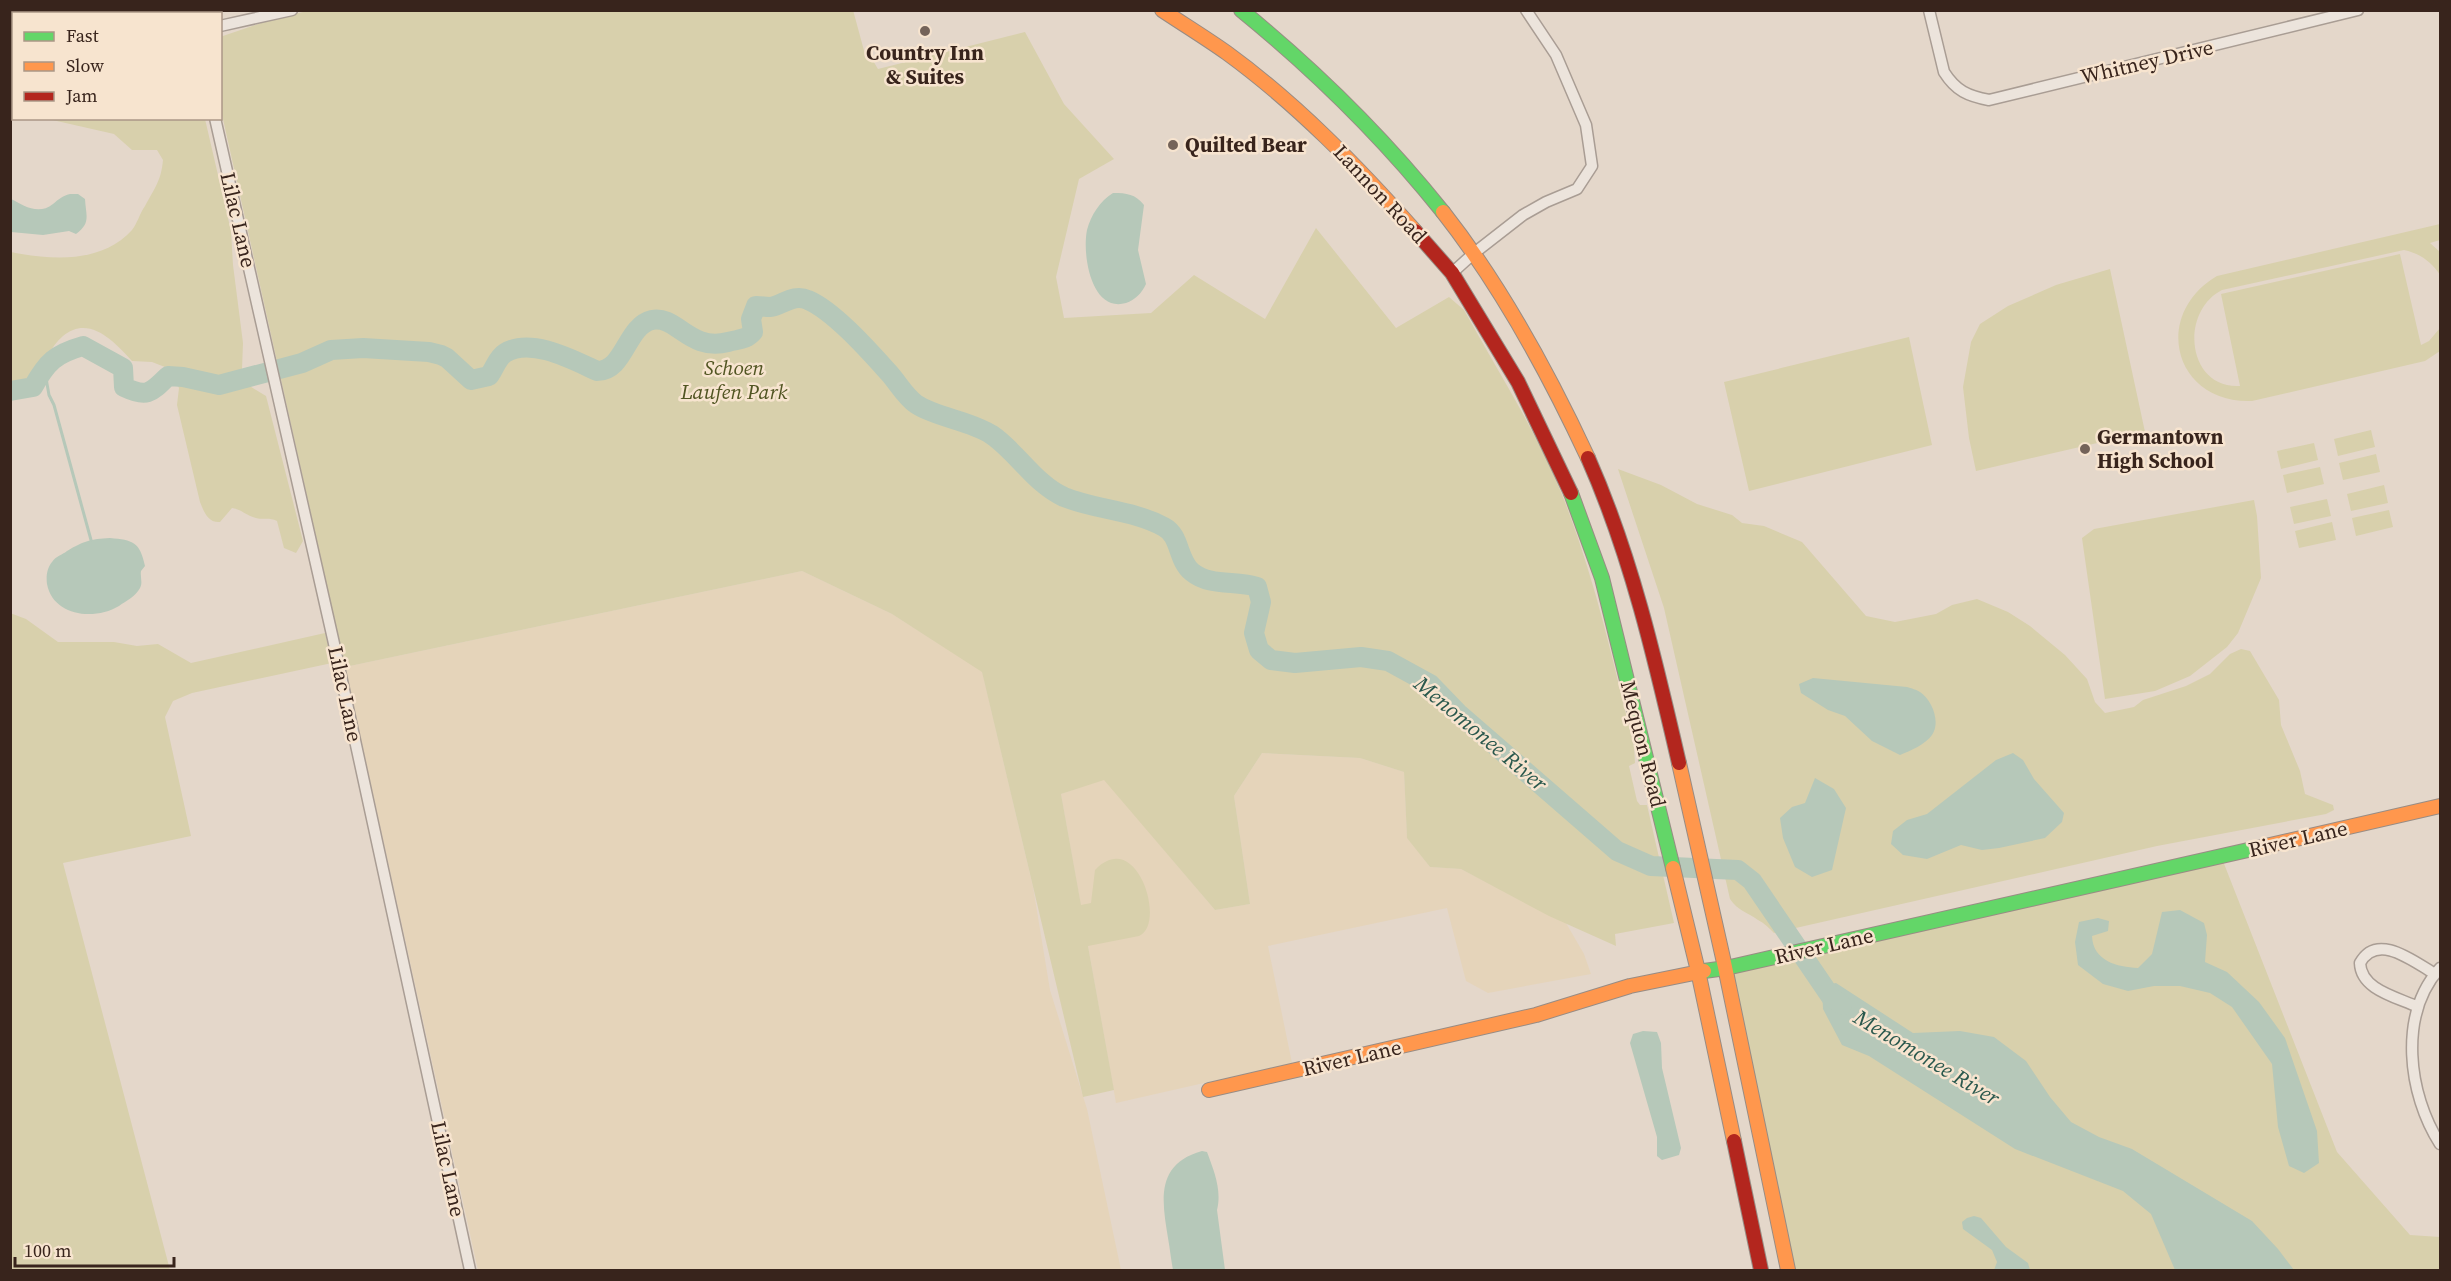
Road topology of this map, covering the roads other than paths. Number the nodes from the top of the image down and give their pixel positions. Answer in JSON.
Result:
{"nodes":[{"id":1,"x":292,"y":10,"type":"edge"},
{"id":2,"x":1162,"y":10,"type":"edge"},
{"id":3,"x":1241,"y":10,"type":"edge"},
{"id":4,"x":1526,"y":10,"type":"edge"},
{"id":5,"x":1929,"y":10,"type":"edge"},
{"id":6,"x":2358,"y":10,"type":"edge"},
{"id":7,"x":2324,"y":15,"type":"edge"},
{"id":8,"x":222,"y":26,"type":"edge"},
{"id":9,"x":215,"y":120,"type":"edge"},
{"id":10,"x":1473,"y":254,"type":"junction"},
{"id":11,"x":1452,"y":273,"type":"junction"},
{"id":12,"x":2440,"y":806,"type":"edge"},
{"id":13,"x":1726,"y":968,"type":"junction"},
{"id":14,"x":1698,"y":971,"type":"junction"},
{"id":15,"x":2438,"y":971,"type":"edge"},
{"id":16,"x":2418,"y":1007,"type":"junction"},
{"id":17,"x":1209,"y":1090,"type":"dead end"},
{"id":18,"x":2440,"y":1144,"type":"edge"},
{"id":19,"x":1769,"y":1181,"type":"junction"},
{"id":20,"x":1743,"y":1187,"type":"junction"},
{"id":21,"x":470,"y":1270,"type":"edge"},
{"id":22,"x":1761,"y":1270,"type":"edge"},
{"id":23,"x":1788,"y":1270,"type":"edge"}],
"edges":[{"from":1,"to":8,"type":"street"},
{"from":2,"to":11,"type":"main road","name":"Lannon Road"},
{"from":3,"to":10,"type":"main road","name":"Lannon Road"},
{"from":4,"to":10,"type":"street"},
{"from":5,"to":7,"type":"street","name":"Whitney Drive"},
{"from":6,"to":7,"type":"street","name":"Whitney Drive"},
{"from":9,"to":21,"type":"street","name":"Lilac Lane"},
{"from":10,"to":11,"type":"street"},
{"from":10,"to":13,"type":"main road","name":"Mequon Road"},
{"from":11,"to":14,"type":"main road","name":"Mequon Road"},
{"from":12,"to":13,"type":"main road","name":"River Lane"},
{"from":13,"to":14,"type":"main road","name":"River Lane"},
{"from":13,"to":19,"type":"main road","name":"Mequon Road"},
{"from":14,"to":17,"type":"main road","name":"River Lane"},
{"from":14,"to":20,"type":"main road","name":"Mequon Road"},
{"from":15,"to":16,"type":"street"},
{"from":15,"to":16,"type":"street"},
{"from":16,"to":18,"type":"street"},
{"from":19,"to":20,"type":"main road"},
{"from":19,"to":23,"type":"main road","name":"Mequon Road"},
{"from":20,"to":22,"type":"main road","name":"Mequon Road"}]}
